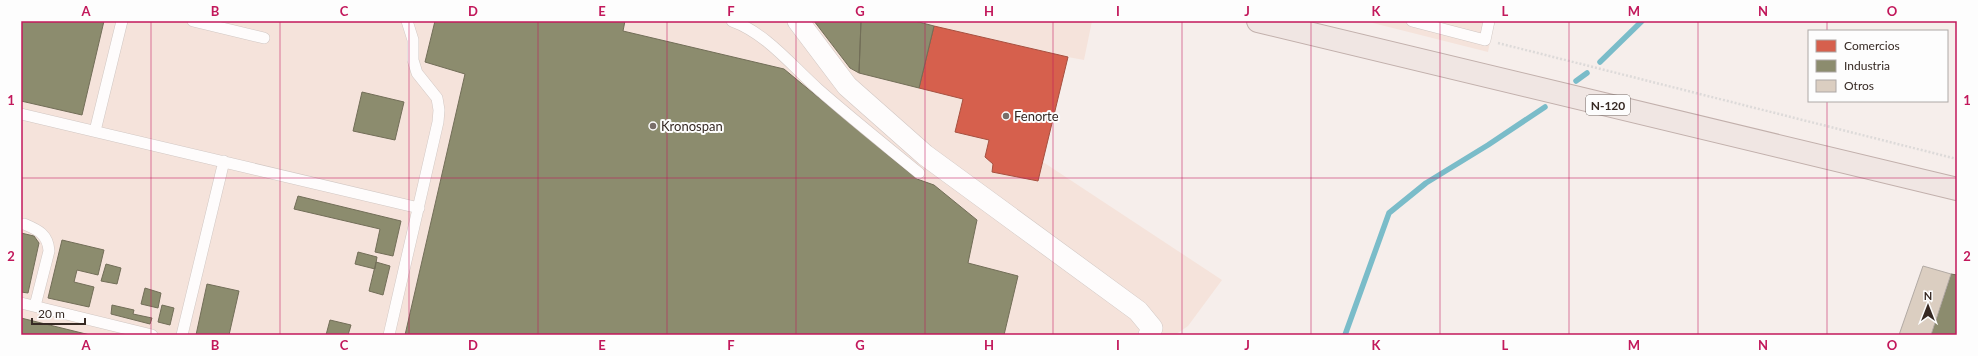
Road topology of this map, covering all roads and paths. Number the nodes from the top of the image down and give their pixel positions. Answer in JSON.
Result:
{"nodes":[{"id":1,"x":122,"y":21,"type":"edge"},
{"id":2,"x":193,"y":21,"type":"edge"},
{"id":3,"x":407,"y":21,"type":"edge"},
{"id":4,"x":732,"y":21,"type":"edge"},
{"id":5,"x":798,"y":21,"type":"edge"},
{"id":6,"x":1258,"y":21,"type":"edge"},
{"id":7,"x":1412,"y":21,"type":"edge"},
{"id":8,"x":1489,"y":21,"type":"edge"},
{"id":9,"x":264,"y":38,"type":"dead end"},
{"id":10,"x":1485,"y":40,"type":"junction"},
{"id":11,"x":21,"y":114,"type":"edge"},
{"id":12,"x":95,"y":131,"type":"junction"},
{"id":13,"x":1957,"y":159,"type":"edge"},
{"id":14,"x":224,"y":161,"type":"junction"},
{"id":15,"x":919,"y":173,"type":"dead end"},
{"id":16,"x":1957,"y":189,"type":"edge"},
{"id":17,"x":419,"y":208,"type":"junction"},
{"id":18,"x":24,"y":224,"type":"dead end"},
{"id":19,"x":21,"y":303,"type":"edge"},
{"id":20,"x":35,"y":306,"type":"junction"},
{"id":21,"x":152,"y":335,"type":"edge"},
{"id":22,"x":182,"y":335,"type":"edge"},
{"id":23,"x":389,"y":335,"type":"edge"},
{"id":24,"x":1149,"y":335,"type":"edge"}],
"edges":[{"from":1,"to":12,"type":"lane"},
{"from":2,"to":9,"type":"lane"},
{"from":3,"to":17,"type":"lane"},
{"from":4,"to":15,"type":"lane"},
{"from":5,"to":24,"type":"street"},
{"from":6,"to":16,"type":"highway","number":"N-120"},
{"from":7,"to":10,"type":"lane"},
{"from":8,"to":10,"type":"lane"},
{"from":10,"to":13,"type":"path"},
{"from":11,"to":12,"type":"lane"},
{"from":12,"to":14,"type":"lane"},
{"from":14,"to":17,"type":"lane"},
{"from":14,"to":22,"type":"lane"},
{"from":17,"to":23,"type":"lane"},
{"from":18,"to":20,"type":"lane"},
{"from":19,"to":20,"type":"lane"},
{"from":20,"to":21,"type":"lane"}]}
